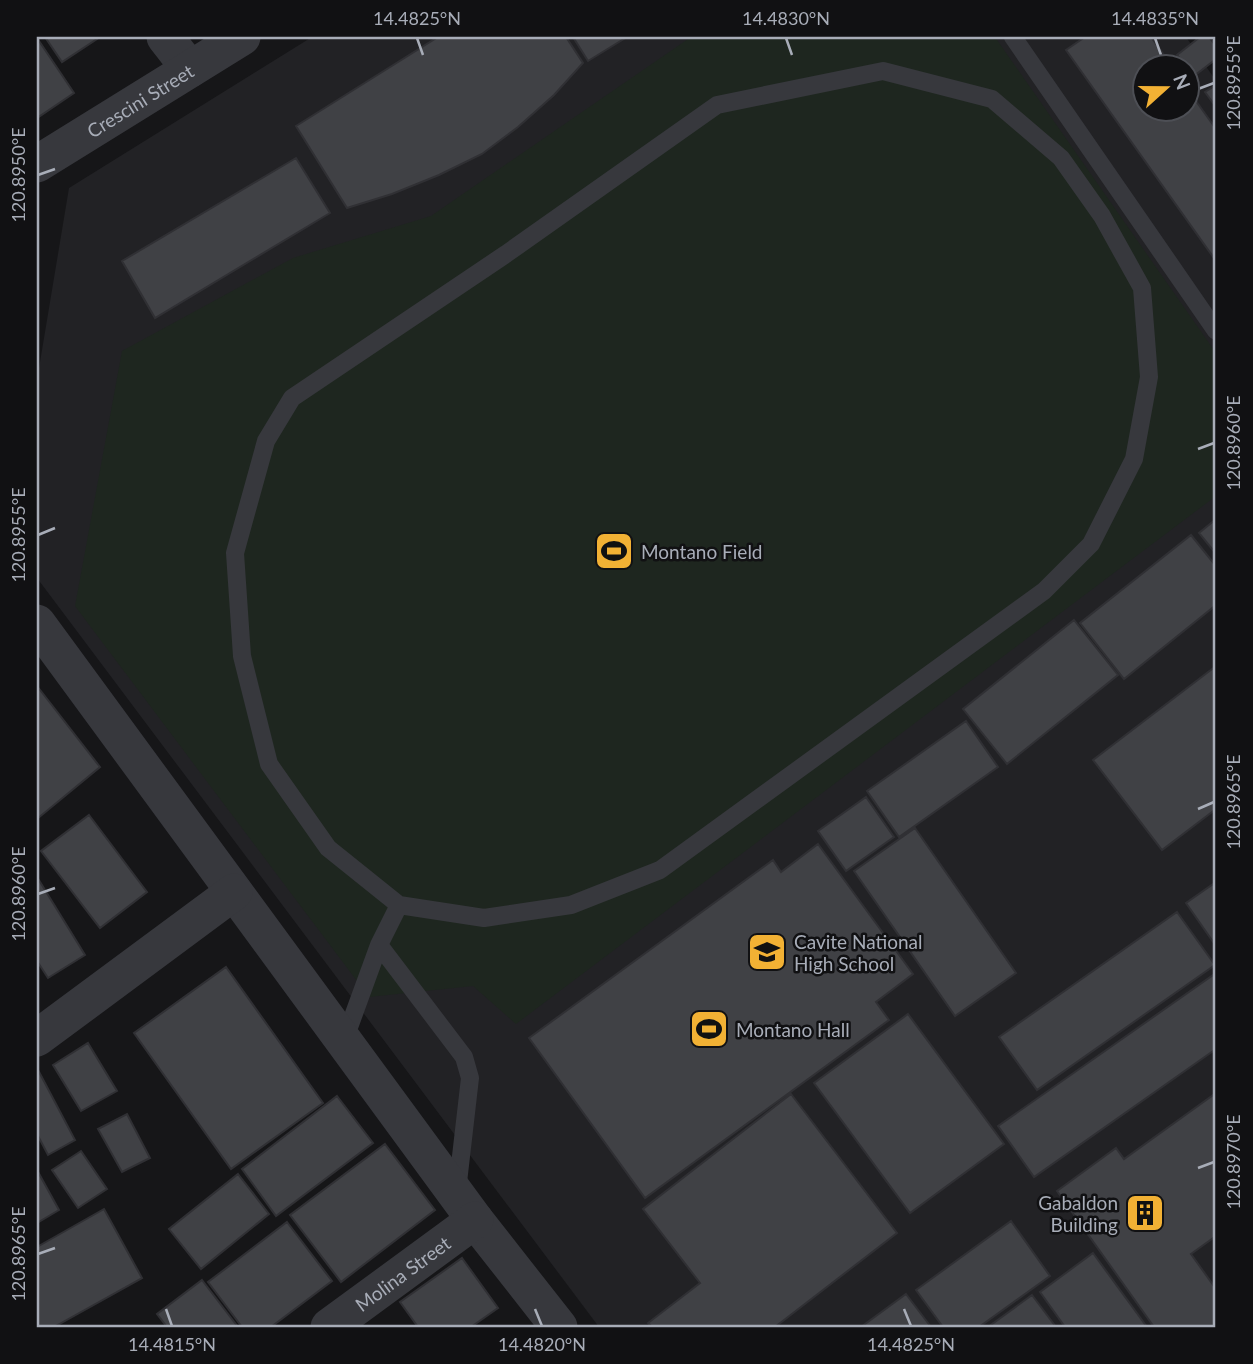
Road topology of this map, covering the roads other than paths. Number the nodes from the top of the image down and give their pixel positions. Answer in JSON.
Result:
{"nodes":[{"id":1,"x":165,"y":37,"type":"edge"},
{"id":2,"x":242,"y":37,"type":"edge"},
{"id":3,"x":1013,"y":37,"type":"edge"},
{"id":4,"x":190,"y":69,"type":"junction"},
{"id":5,"x":37,"y":164,"type":"edge"},
{"id":6,"x":1216,"y":331,"type":"edge"},
{"id":7,"x":37,"y":623,"type":"edge"},
{"id":8,"x":234,"y":892,"type":"junction"},
{"id":9,"x":399,"y":905,"type":"junction"},
{"id":10,"x":379,"y":945,"type":"junction"},
{"id":11,"x":37,"y":1038,"type":"edge"},
{"id":12,"x":344,"y":1041,"type":"junction"},
{"id":13,"x":466,"y":1207,"type":"junction"},
{"id":14,"x":329,"y":1327,"type":"edge"},
{"id":15,"x":559,"y":1327,"type":"edge"}],
"edges":[{"from":1,"to":4,"type":"street"},
{"from":2,"to":4,"type":"street","name":"Crescini Street"},
{"from":3,"to":6,"type":"lane"},
{"from":4,"to":5,"type":"street","name":"Crescini Street"},
{"from":7,"to":8,"type":"street"},
{"from":8,"to":11,"type":"street"},
{"from":8,"to":12,"type":"street"},
{"from":9,"to":9,"type":"lane"},
{"from":9,"to":10,"type":"lane"},
{"from":10,"to":12,"type":"lane"},
{"from":10,"to":13,"type":"lane"},
{"from":12,"to":13,"type":"street"},
{"from":13,"to":14,"type":"street","name":"Molina Street"},
{"from":13,"to":15,"type":"street"}]}
